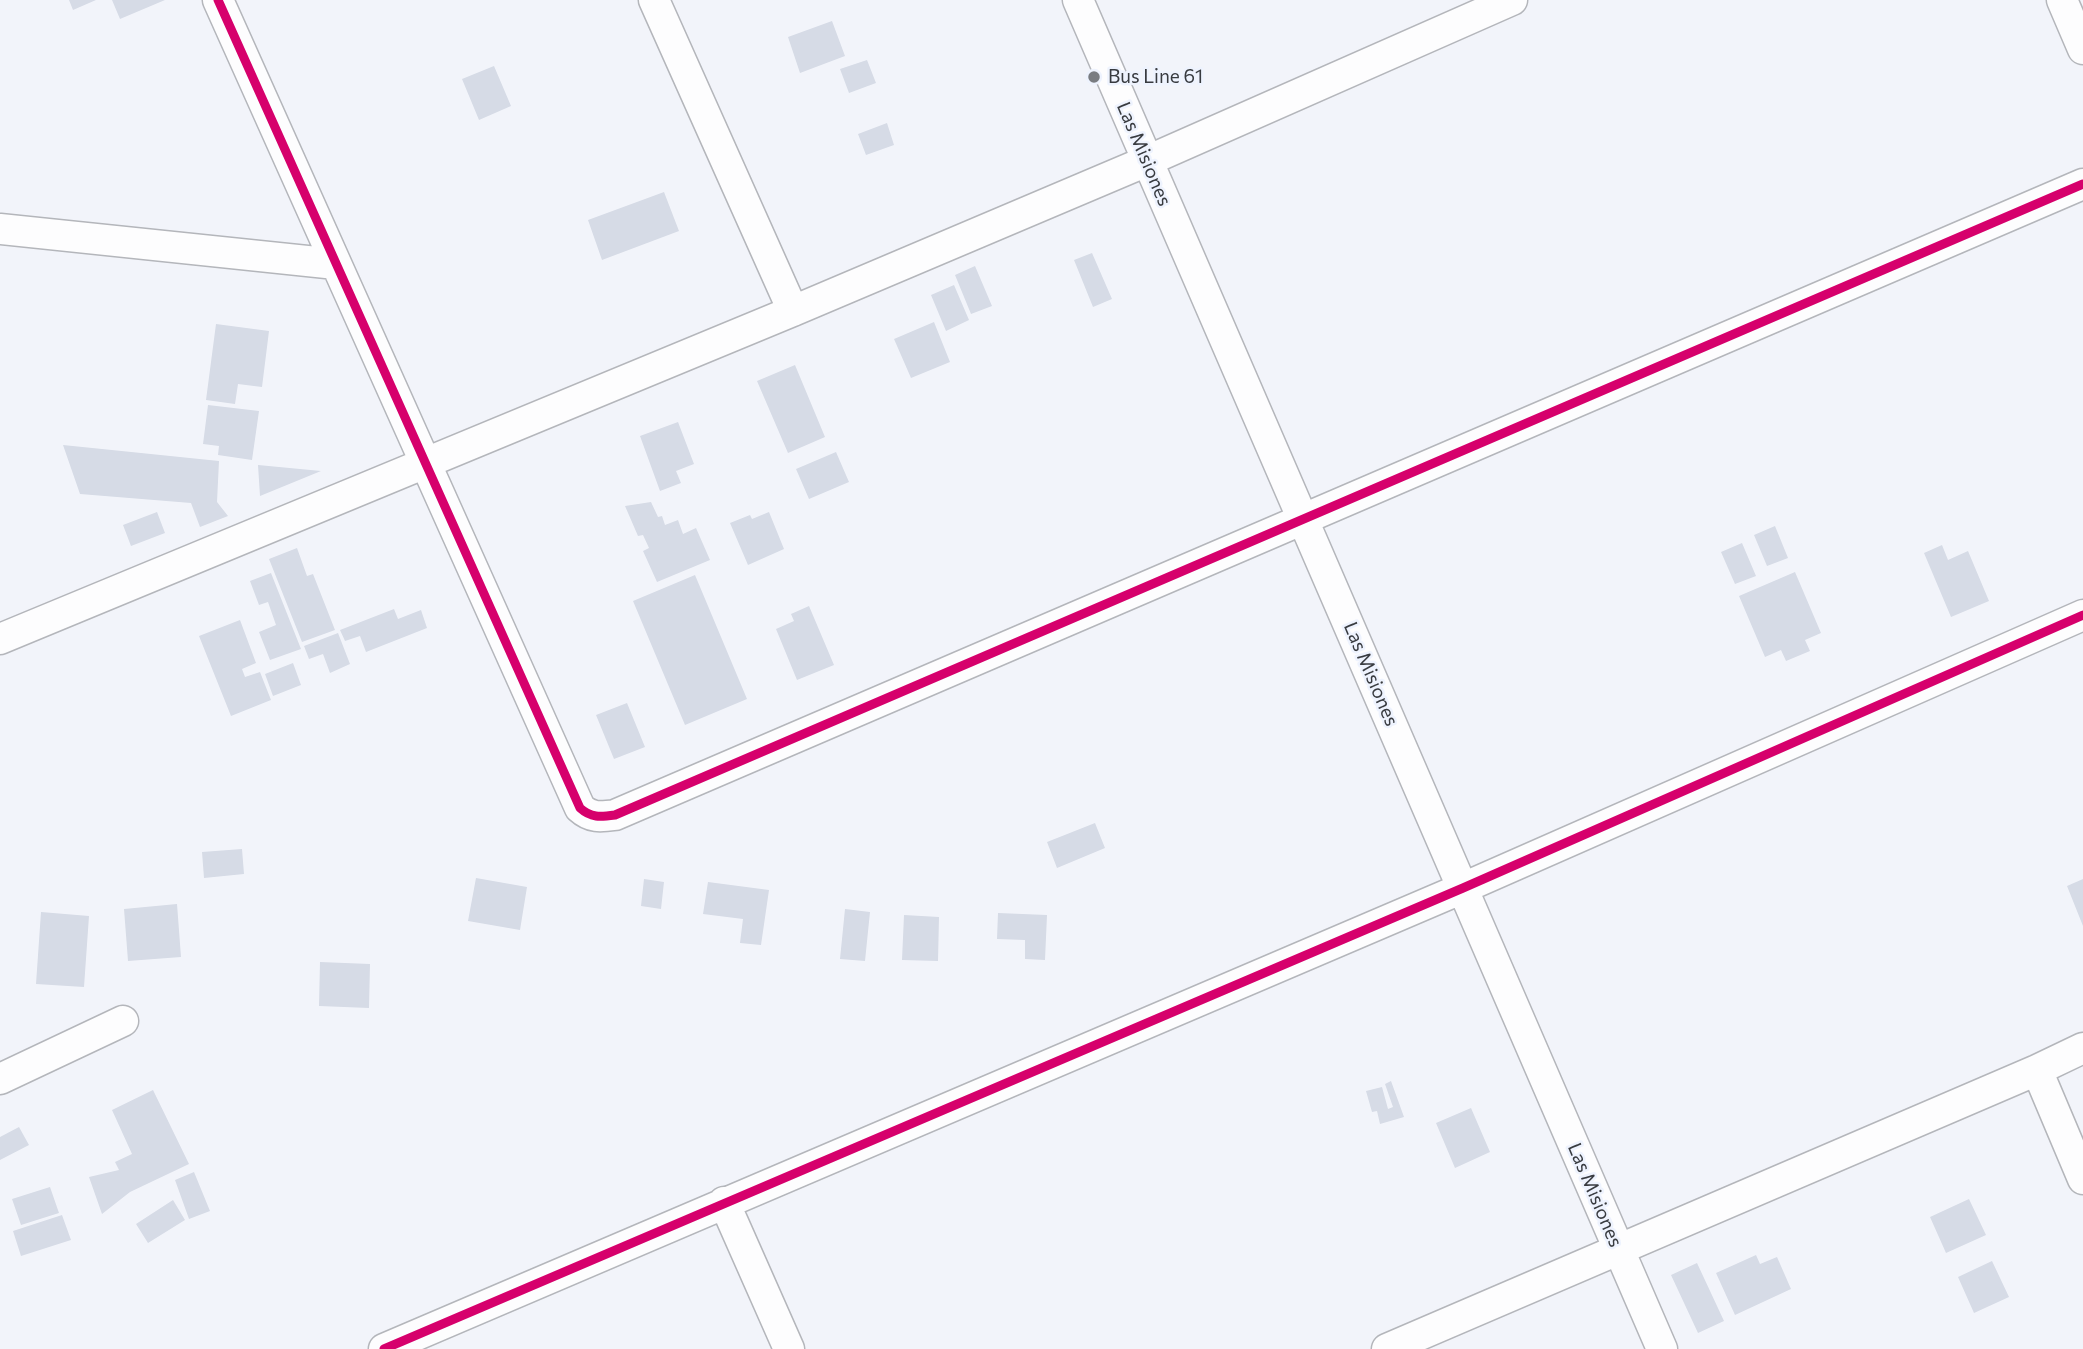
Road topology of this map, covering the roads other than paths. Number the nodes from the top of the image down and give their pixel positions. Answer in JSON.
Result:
{"nodes":[{"id":1,"x":218,"y":0,"type":"edge"},
{"id":2,"x":654,"y":0,"type":"edge"},
{"id":3,"x":1078,"y":0,"type":"edge"},
{"id":4,"x":1512,"y":0,"type":"edge"},
{"id":5,"x":2062,"y":0,"type":"edge"},
{"id":6,"x":2083,"y":49,"type":"edge"},
{"id":7,"x":1147,"y":161,"type":"junction"},
{"id":8,"x":2083,"y":184,"type":"edge"},
{"id":9,"x":0,"y":229,"type":"edge"},
{"id":10,"x":336,"y":264,"type":"junction"},
{"id":11,"x":793,"y":311,"type":"junction"},
{"id":12,"x":426,"y":463,"type":"junction"},
{"id":13,"x":1305,"y":520,"type":"junction"},
{"id":14,"x":2083,"y":615,"type":"edge"},
{"id":15,"x":0,"y":639,"type":"edge"},
{"id":16,"x":1463,"y":888,"type":"junction"},
{"id":17,"x":123,"y":1021,"type":"dead end"},
{"id":18,"x":2083,"y":1048,"type":"edge"},
{"id":19,"x":2037,"y":1070,"type":"junction"},
{"id":20,"x":0,"y":1079,"type":"edge"},
{"id":21,"x":2083,"y":1179,"type":"edge"},
{"id":22,"x":724,"y":1202,"type":"junction"},
{"id":23,"x":1619,"y":1250,"type":"junction"},
{"id":24,"x":384,"y":1349,"type":"edge"},
{"id":25,"x":789,"y":1349,"type":"edge"},
{"id":26,"x":1387,"y":1349,"type":"edge"},
{"id":27,"x":1662,"y":1349,"type":"edge"}],
"edges":[{"from":1,"to":10,"type":"street"},
{"from":2,"to":11,"type":"street"},
{"from":3,"to":7,"type":"street","name":"Las Misiones"},
{"from":4,"to":7,"type":"street"},
{"from":5,"to":6,"type":"street"},
{"from":7,"to":11,"type":"street"},
{"from":7,"to":13,"type":"street","name":"Las Misiones"},
{"from":8,"to":13,"type":"street"},
{"from":9,"to":10,"type":"street"},
{"from":10,"to":12,"type":"street"},
{"from":11,"to":12,"type":"street"},
{"from":12,"to":13,"type":"street"},
{"from":12,"to":15,"type":"street"},
{"from":13,"to":16,"type":"street","name":"Las Misiones"},
{"from":14,"to":16,"type":"street"},
{"from":16,"to":22,"type":"street"},
{"from":16,"to":23,"type":"street","name":"Las Misiones"},
{"from":17,"to":20,"type":"street"},
{"from":18,"to":19,"type":"street"},
{"from":19,"to":21,"type":"street"},
{"from":19,"to":23,"type":"street"},
{"from":22,"to":24,"type":"street"},
{"from":22,"to":25,"type":"street"},
{"from":23,"to":26,"type":"street"},
{"from":23,"to":27,"type":"street","name":"Las Misiones"}]}
